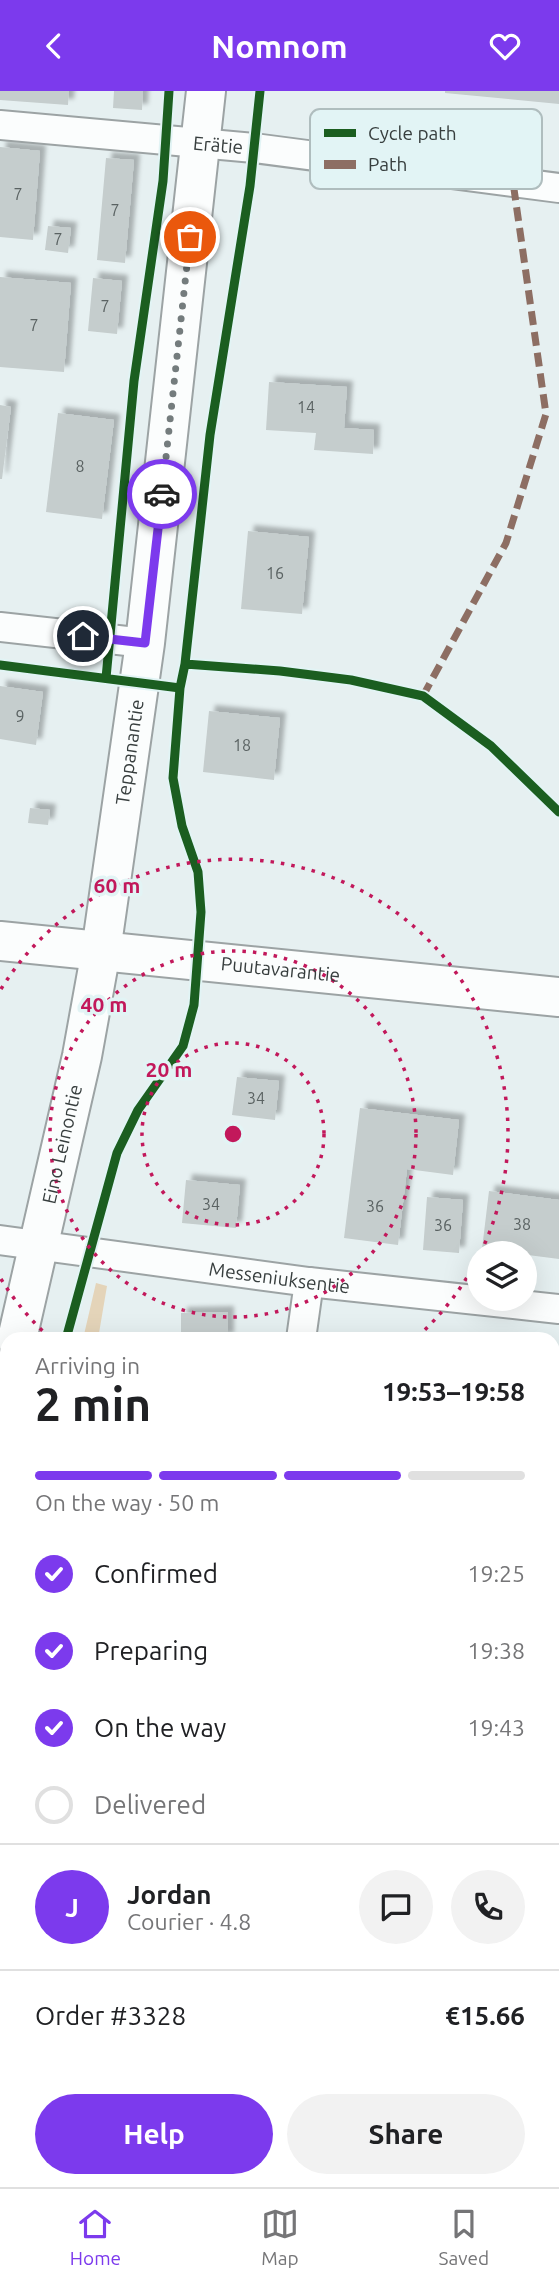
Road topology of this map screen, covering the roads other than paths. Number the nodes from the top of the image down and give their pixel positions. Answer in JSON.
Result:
{"nodes":[{"id":1,"x":206,"y":91,"type":"edge"},
{"id":2,"x":0,"y":125,"type":"edge"},
{"id":3,"x":200,"y":143,"type":"junction"},
{"id":4,"x":310,"y":155,"type":"edge"},
{"id":5,"x":0,"y":627,"type":"edge"},
{"id":6,"x":145,"y":643,"type":"junction"},
{"id":7,"x":0,"y":941,"type":"edge"},
{"id":8,"x":101,"y":951,"type":"junction"},
{"id":9,"x":559,"y":997,"type":"edge"},
{"id":10,"x":0,"y":1240,"type":"edge"},
{"id":11,"x":39,"y":1245,"type":"junction"},
{"id":12,"x":309,"y":1282,"type":"junction"},
{"id":13,"x":559,"y":1309,"type":"edge"},
{"id":14,"x":19,"y":1332,"type":"edge"},
{"id":15,"x":303,"y":1332,"type":"edge"}],
"edges":[{"from":1,"to":3,"type":"street","name":"Teppanantie"},
{"from":2,"to":3,"type":"street","name":"Erätie"},
{"from":3,"to":4,"type":"street","name":"Erätie"},
{"from":3,"to":6,"type":"street","name":"Teppanantie"},
{"from":5,"to":6,"type":"street"},
{"from":6,"to":8,"type":"street","name":"Teppanantie"},
{"from":7,"to":8,"type":"street","name":"Puutavarantie"},
{"from":8,"to":9,"type":"street","name":"Puutavarantie"},
{"from":8,"to":11,"type":"street","name":"Eino Leinontie"},
{"from":10,"to":11,"type":"street","name":"Messeniuksentie"},
{"from":11,"to":12,"type":"street","name":"Messeniuksentie"},
{"from":11,"to":14,"type":"street","name":"Eino Leinontie"},
{"from":12,"to":13,"type":"street","name":"Messeniuksentie"},
{"from":12,"to":15,"type":"street"}]}
